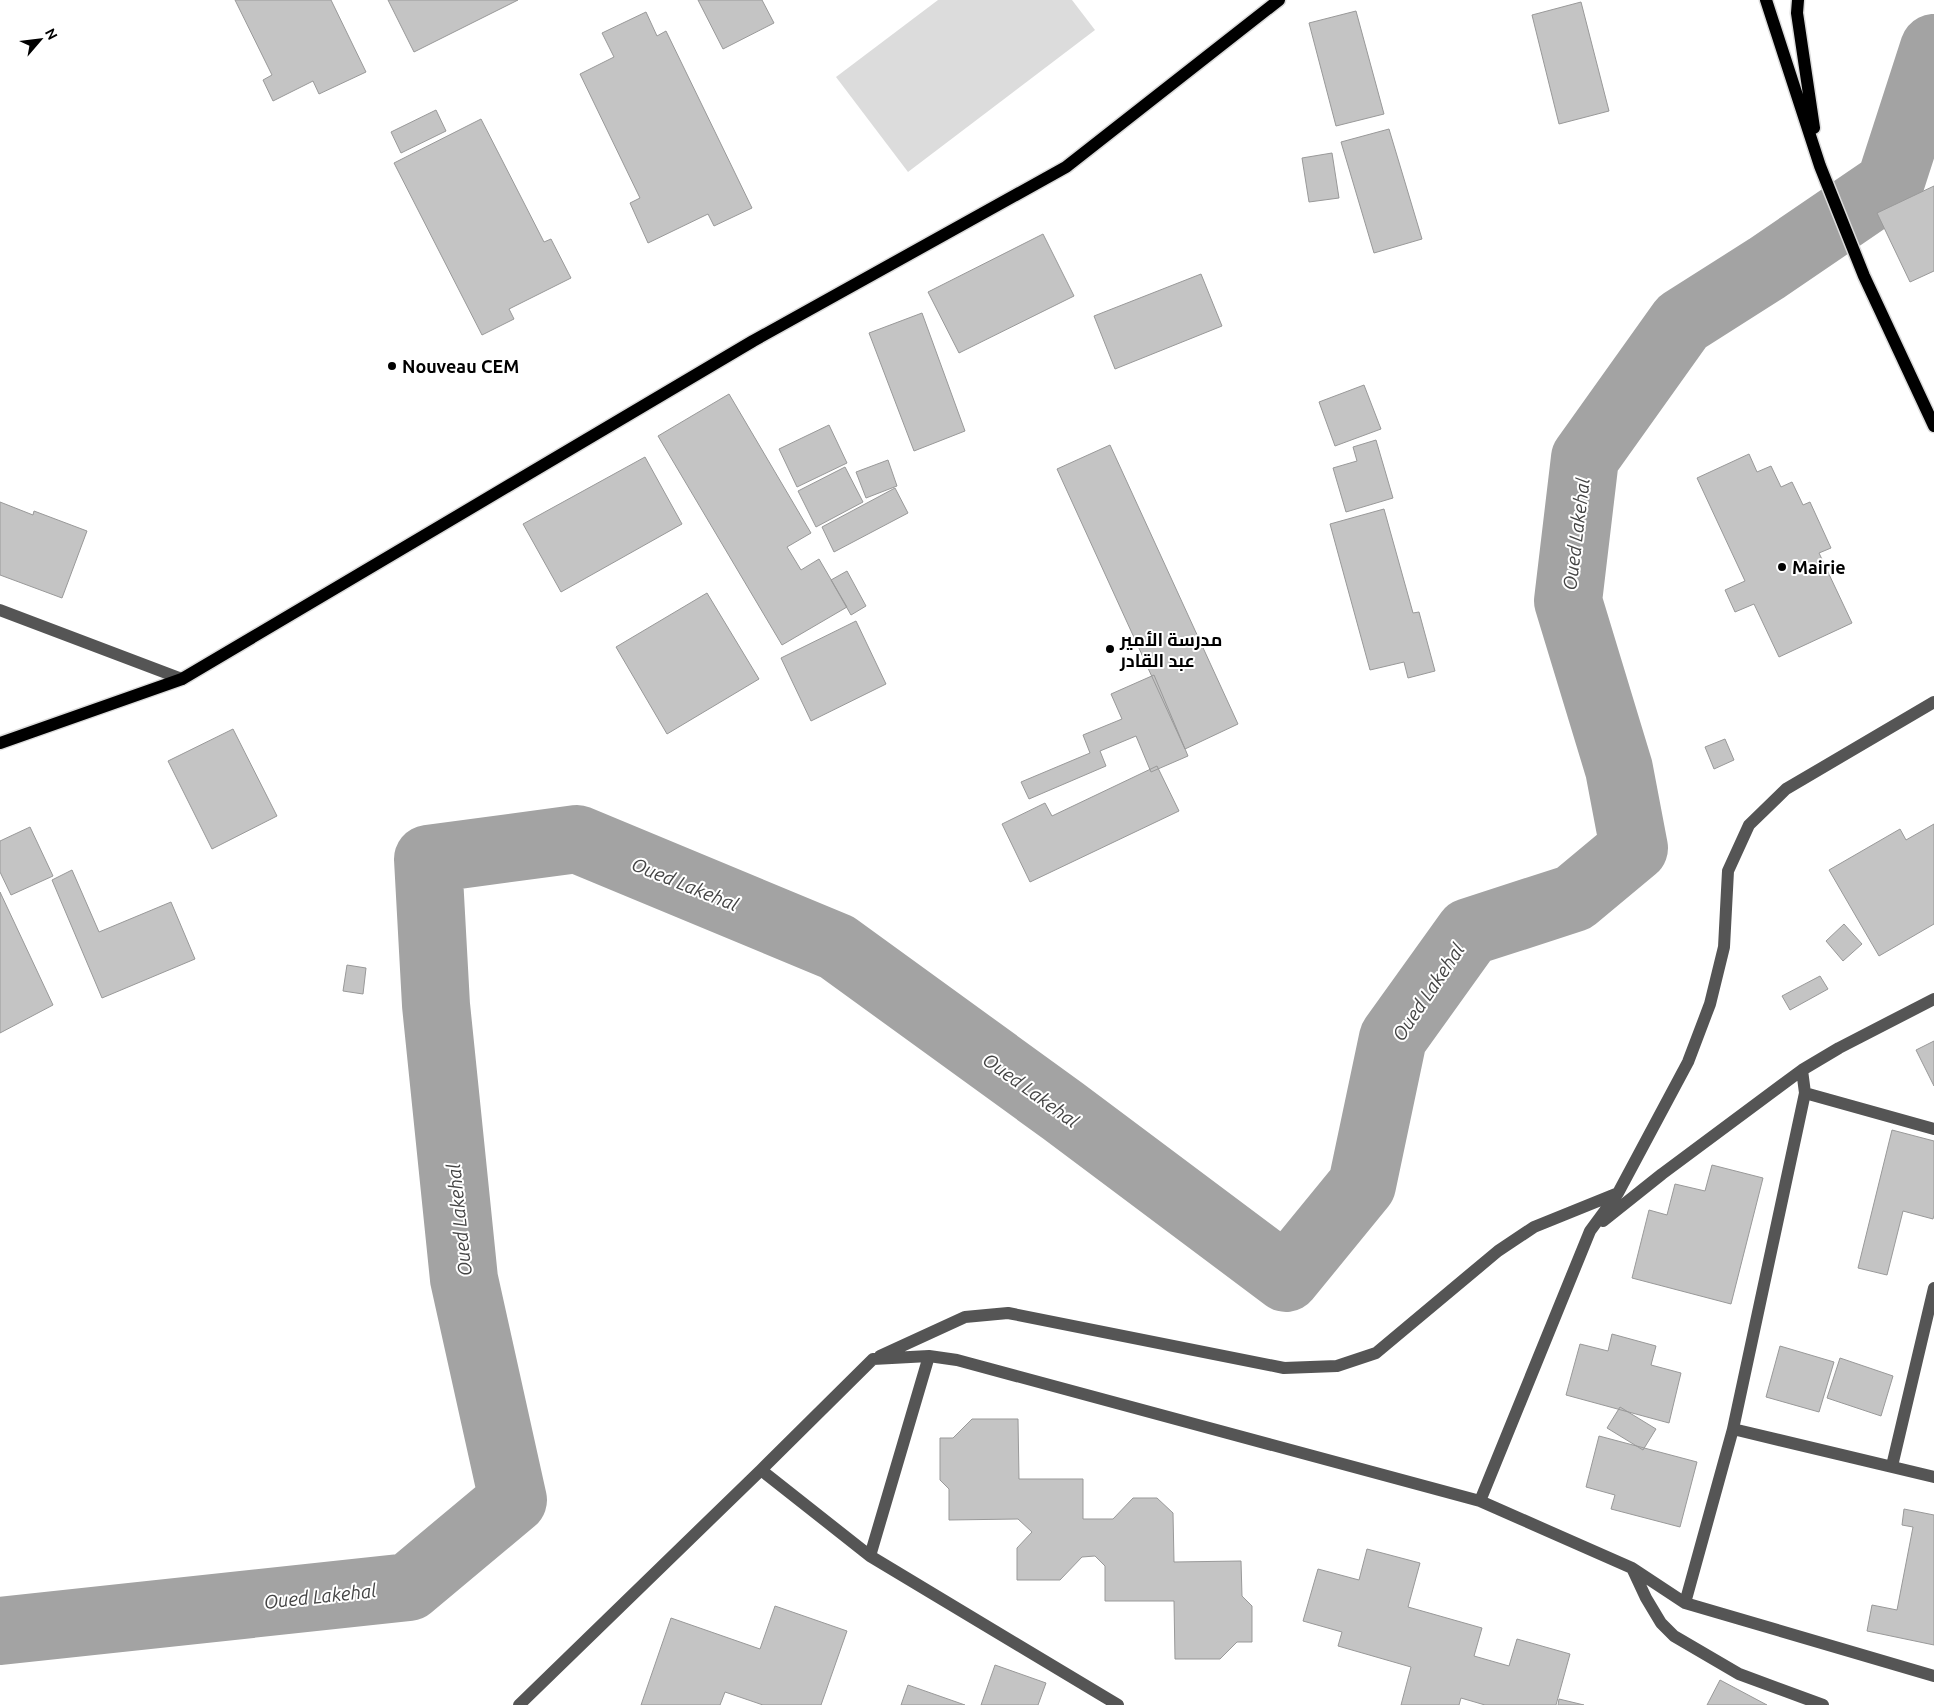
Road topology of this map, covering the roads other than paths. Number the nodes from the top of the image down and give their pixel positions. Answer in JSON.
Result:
{"nodes":[{"id":1,"x":1279,"y":0,"type":"edge"},
{"id":2,"x":1766,"y":0,"type":"edge"},
{"id":3,"x":1798,"y":0,"type":"edge"},
{"id":4,"x":1820,"y":166,"type":"junction"},
{"id":5,"x":1934,"y":426,"type":"edge"},
{"id":6,"x":0,"y":610,"type":"edge"},
{"id":7,"x":182,"y":679,"type":"junction"},
{"id":8,"x":1934,"y":702,"type":"edge"},
{"id":9,"x":0,"y":743,"type":"edge"},
{"id":10,"x":1934,"y":999,"type":"edge"},
{"id":11,"x":1802,"y":1070,"type":"junction"},
{"id":12,"x":1805,"y":1093,"type":"junction"},
{"id":13,"x":1934,"y":1129,"type":"edge"},
{"id":14,"x":1618,"y":1193,"type":"junction"},
{"id":15,"x":1590,"y":1231,"type":"junction"},
{"id":16,"x":1934,"y":1288,"type":"edge"},
{"id":17,"x":929,"y":1356,"type":"junction"},
{"id":18,"x":873,"y":1359,"type":"junction"},
{"id":19,"x":1732,"y":1429,"type":"junction"},
{"id":20,"x":1892,"y":1466,"type":"junction"},
{"id":21,"x":761,"y":1470,"type":"junction"},
{"id":22,"x":1934,"y":1477,"type":"edge"},
{"id":23,"x":1480,"y":1501,"type":"junction"},
{"id":24,"x":870,"y":1556,"type":"junction"},
{"id":25,"x":1632,"y":1568,"type":"junction"},
{"id":26,"x":1685,"y":1603,"type":"junction"},
{"id":27,"x":1934,"y":1676,"type":"edge"},
{"id":28,"x":519,"y":1705,"type":"edge"},
{"id":29,"x":1118,"y":1705,"type":"edge"},
{"id":30,"x":1824,"y":1705,"type":"edge"}],
"edges":[{"from":1,"to":7,"type":"main road"},
{"from":2,"to":4,"type":"main road"},
{"from":3,"to":4,"type":"main road"},
{"from":4,"to":5,"type":"main road"},
{"from":6,"to":7,"type":"street"},
{"from":7,"to":9,"type":"main road"},
{"from":8,"to":14,"type":"street"},
{"from":10,"to":11,"type":"street"},
{"from":11,"to":12,"type":"street"},
{"from":11,"to":15,"type":"street"},
{"from":12,"to":13,"type":"street"},
{"from":12,"to":19,"type":"street"},
{"from":14,"to":15,"type":"street"},
{"from":14,"to":18,"type":"street"},
{"from":15,"to":23,"type":"street"},
{"from":16,"to":20,"type":"street"},
{"from":17,"to":18,"type":"street"},
{"from":17,"to":23,"type":"street"},
{"from":17,"to":24,"type":"street"},
{"from":18,"to":21,"type":"street"},
{"from":19,"to":20,"type":"street"},
{"from":19,"to":26,"type":"street"},
{"from":20,"to":22,"type":"street"},
{"from":21,"to":24,"type":"street"},
{"from":21,"to":28,"type":"street"},
{"from":23,"to":25,"type":"street"},
{"from":24,"to":29,"type":"street"},
{"from":25,"to":26,"type":"street"},
{"from":25,"to":30,"type":"street"},
{"from":26,"to":27,"type":"street"}]}
